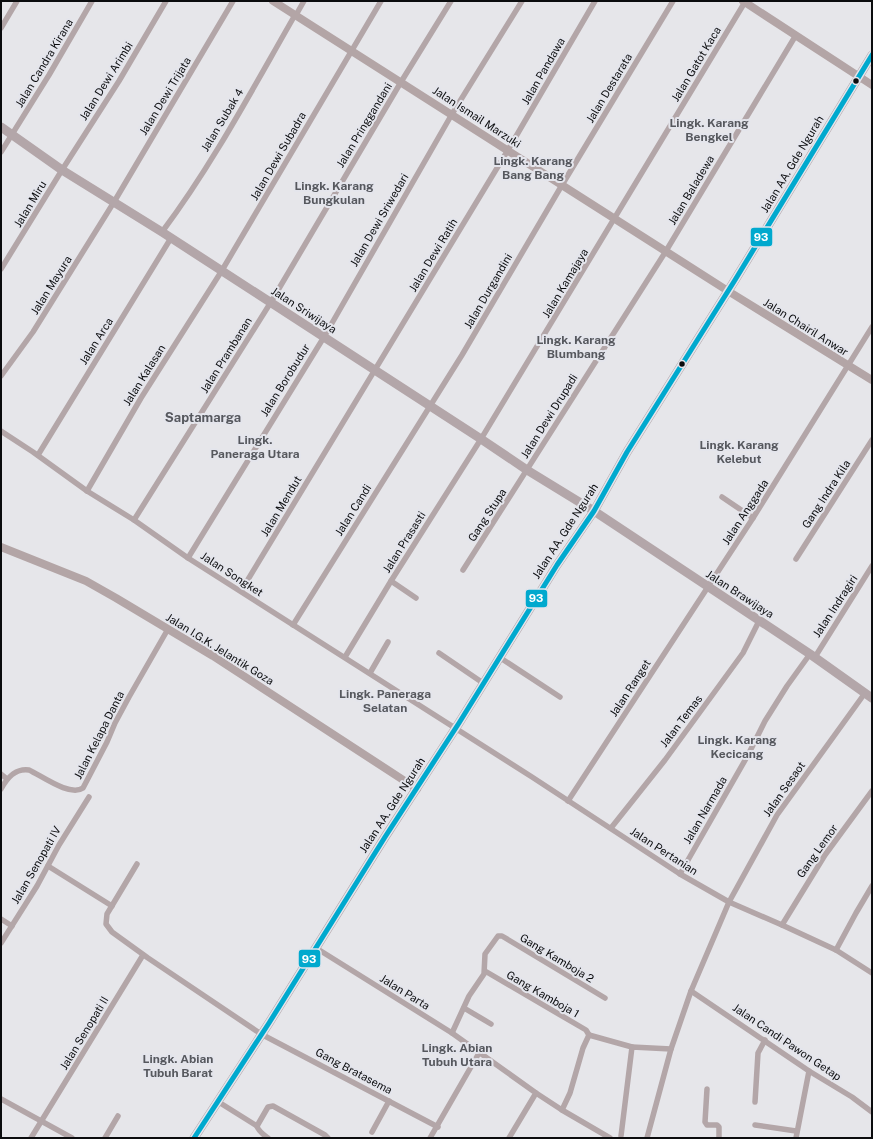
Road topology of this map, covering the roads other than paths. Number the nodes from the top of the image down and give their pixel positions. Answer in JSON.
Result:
{"nodes":[{"id":1,"x":17,"y":1,"type":"edge"},
{"id":2,"x":92,"y":1,"type":"edge"},
{"id":3,"x":166,"y":1,"type":"edge"},
{"id":4,"x":233,"y":1,"type":"edge"},
{"id":5,"x":273,"y":1,"type":"edge"},
{"id":6,"x":304,"y":1,"type":"edge"},
{"id":7,"x":381,"y":1,"type":"edge"},
{"id":8,"x":451,"y":1,"type":"edge"},
{"id":9,"x":522,"y":1,"type":"edge"},
{"id":10,"x":595,"y":1,"type":"edge"},
{"id":11,"x":673,"y":1,"type":"edge"},
{"id":12,"x":744,"y":2,"type":"edge"},
{"id":13,"x":298,"y":16,"type":"junction"},
{"id":14,"x":1,"y":28,"type":"edge"},
{"id":15,"x":796,"y":35,"type":"junction"},
{"id":16,"x":351,"y":50,"type":"junction"},
{"id":17,"x":872,"y":55,"type":"edge"},
{"id":18,"x":859,"y":77,"type":"junction"},
{"id":19,"x":401,"y":82,"type":"junction"},
{"id":20,"x":872,"y":85,"type":"edge"},
{"id":21,"x":452,"y":114,"type":"junction"},
{"id":22,"x":1,"y":127,"type":"edge"},
{"id":23,"x":11,"y":135,"type":"junction"},
{"id":24,"x":508,"y":150,"type":"junction"},
{"id":25,"x":1,"y":152,"type":"edge"},
{"id":26,"x":62,"y":170,"type":"junction"},
{"id":27,"x":562,"y":185,"type":"junction"},
{"id":28,"x":114,"y":202,"type":"junction"},
{"id":29,"x":615,"y":219,"type":"junction"},
{"id":30,"x":162,"y":232,"type":"junction"},
{"id":31,"x":171,"y":238,"type":"junction"},
{"id":32,"x":666,"y":252,"type":"junction"},
{"id":33,"x":1,"y":269,"type":"edge"},
{"id":34,"x":221,"y":272,"type":"junction"},
{"id":35,"x":728,"y":291,"type":"junction"},
{"id":36,"x":270,"y":302,"type":"junction"},
{"id":37,"x":872,"y":327,"type":"edge"},
{"id":38,"x":324,"y":337,"type":"junction"},
{"id":39,"x":848,"y":366,"type":"junction"},
{"id":40,"x":375,"y":370,"type":"junction"},
{"id":41,"x":1,"y":376,"type":"edge"},
{"id":42,"x":872,"y":380,"type":"edge"},
{"id":43,"x":430,"y":406,"type":"junction"},
{"id":44,"x":1,"y":431,"type":"edge"},
{"id":45,"x":481,"y":439,"type":"junction"},
{"id":46,"x":872,"y":440,"type":"edge"},
{"id":47,"x":35,"y":453,"type":"junction"},
{"id":48,"x":527,"y":470,"type":"junction"},
{"id":49,"x":87,"y":491,"type":"junction"},
{"id":50,"x":722,"y":497,"type":"dead end"},
{"id":51,"x":594,"y":511,"type":"junction"},
{"id":52,"x":753,"y":518,"type":"junction"},
{"id":53,"x":134,"y":520,"type":"junction"},
{"id":54,"x":1,"y":547,"type":"edge"},
{"id":55,"x":188,"y":558,"type":"junction"},
{"id":56,"x":796,"y":559,"type":"dead end"},
{"id":57,"x":872,"y":566,"type":"edge"},
{"id":58,"x":463,"y":570,"type":"dead end"},
{"id":59,"x":391,"y":581,"type":"junction"},
{"id":60,"x":708,"y":587,"type":"junction"},
{"id":61,"x":241,"y":591,"type":"junction"},
{"id":62,"x":416,"y":598,"type":"dead end"},
{"id":63,"x":759,"y":621,"type":"junction"},
{"id":64,"x":293,"y":625,"type":"junction"},
{"id":65,"x":168,"y":629,"type":"junction"},
{"id":66,"x":388,"y":642,"type":"dead end"},
{"id":67,"x":439,"y":653,"type":"dead end"},
{"id":68,"x":813,"y":656,"type":"junction"},
{"id":69,"x":345,"y":657,"type":"junction"},
{"id":70,"x":499,"y":657,"type":"junction"},
{"id":71,"x":370,"y":673,"type":"junction"},
{"id":72,"x":483,"y":683,"type":"junction"},
{"id":73,"x":869,"y":696,"type":"edge"},
{"id":74,"x":560,"y":697,"type":"dead end"},
{"id":75,"x":455,"y":729,"type":"junction"},
{"id":76,"x":1,"y":774,"type":"edge"},
{"id":77,"x":6,"y":779,"type":"junction"},
{"id":78,"x":1,"y":789,"type":"edge"},
{"id":79,"x":417,"y":789,"type":"junction"},
{"id":80,"x":872,"y":791,"type":"edge"},
{"id":81,"x":89,"y":797,"type":"dead end"},
{"id":82,"x":568,"y":801,"type":"junction"},
{"id":83,"x":611,"y":828,"type":"junction"},
{"id":84,"x":137,"y":864,"type":"dead end"},
{"id":85,"x":48,"y":866,"type":"junction"},
{"id":86,"x":680,"y":874,"type":"junction"},
{"id":87,"x":872,"y":886,"type":"edge"},
{"id":88,"x":729,"y":902,"type":"junction"},
{"id":89,"x":112,"y":906,"type":"junction"},
{"id":90,"x":1,"y":919,"type":"edge"},
{"id":91,"x":782,"y":925,"type":"junction"},
{"id":92,"x":12,"y":926,"type":"junction"},
{"id":93,"x":1,"y":943,"type":"edge"},
{"id":94,"x":316,"y":948,"type":"junction"},
{"id":95,"x":836,"y":950,"type":"junction"},
{"id":96,"x":143,"y":955,"type":"junction"},
{"id":97,"x":485,"y":971,"type":"junction"},
{"id":98,"x":872,"y":973,"type":"edge"},
{"id":99,"x":691,"y":990,"type":"junction"},
{"id":100,"x":605,"y":998,"type":"dead end"},
{"id":101,"x":464,"y":1008,"type":"junction"},
{"id":102,"x":491,"y":1024,"type":"dead end"},
{"id":103,"x":452,"y":1033,"type":"junction"},
{"id":104,"x":261,"y":1034,"type":"junction"},
{"id":105,"x":589,"y":1036,"type":"junction"},
{"id":106,"x":765,"y":1040,"type":"junction"},
{"id":107,"x":632,"y":1047,"type":"junction"},
{"id":108,"x":671,"y":1049,"type":"junction"},
{"id":109,"x":480,"y":1054,"type":"junction"},
{"id":110,"x":809,"y":1071,"type":"junction"},
{"id":111,"x":707,"y":1089,"type":"dead end"},
{"id":112,"x":536,"y":1092,"type":"junction"},
{"id":113,"x":1,"y":1099,"type":"edge"},
{"id":114,"x":217,"y":1101,"type":"junction"},
{"id":115,"x":389,"y":1101,"type":"junction"},
{"id":116,"x":755,"y":1102,"type":"dead end"},
{"id":117,"x":562,"y":1110,"type":"junction"},
{"id":118,"x":872,"y":1112,"type":"edge"},
{"id":119,"x":118,"y":1116,"type":"dead end"},
{"id":120,"x":42,"y":1121,"type":"junction"},
{"id":121,"x":754,"y":1125,"type":"dead end"},
{"id":122,"x":258,"y":1126,"type":"junction"},
{"id":123,"x":438,"y":1127,"type":"junction"},
{"id":124,"x":796,"y":1131,"type":"junction"},
{"id":125,"x":372,"y":1132,"type":"dead end"},
{"id":126,"x":621,"y":1137,"type":"edge"},
{"id":127,"x":31,"y":1138,"type":"edge"},
{"id":128,"x":72,"y":1138,"type":"edge"},
{"id":129,"x":105,"y":1138,"type":"edge"},
{"id":130,"x":194,"y":1138,"type":"edge"},
{"id":131,"x":268,"y":1138,"type":"edge"},
{"id":132,"x":328,"y":1138,"type":"edge"},
{"id":133,"x":430,"y":1138,"type":"edge"},
{"id":134,"x":509,"y":1138,"type":"edge"},
{"id":135,"x":610,"y":1138,"type":"edge"},
{"id":136,"x":647,"y":1138,"type":"edge"},
{"id":137,"x":719,"y":1138,"type":"edge"},
{"id":138,"x":796,"y":1138,"type":"edge"}],
"edges":[{"from":1,"to":14,"type":"street"},
{"from":2,"to":23,"type":"street","name":"Jalan Candra Kirana"},
{"from":3,"to":26,"type":"street","name":"Jalan Dewi Arimbi"},
{"from":4,"to":28,"type":"street","name":"Jalan Dewi Trijata"},
{"from":5,"to":13,"type":"street","name":"Jalan Ismail Marzuki"},
{"from":6,"to":13,"type":"street","name":"Jalan Subak 4"},
{"from":7,"to":16,"type":"street","name":"Jalan Dewi Subadra"},
{"from":8,"to":19,"type":"street","name":"Jalan Pringgandani"},
{"from":9,"to":21,"type":"street","name":"Jalan Dewi Sriwedari"},
{"from":10,"to":24,"type":"street","name":"Jalan Pandawa"},
{"from":11,"to":27,"type":"street","name":"Jalan Destarata"},
{"from":12,"to":15,"type":"street"},
{"from":12,"to":29,"type":"street","name":"Jalan Gatot Kaca"},
{"from":13,"to":16,"type":"street","name":"Jalan Ismail Marzuki"},
{"from":13,"to":30,"type":"street","name":"Jalan Subak 4"},
{"from":15,"to":18,"type":"street"},
{"from":15,"to":32,"type":"street","name":"Jalan Baladewa"},
{"from":16,"to":19,"type":"street","name":"Jalan Ismail Marzuki"},
{"from":16,"to":34,"type":"street","name":"Jalan Dewi Subadra"},
{"from":17,"to":18,"type":"main road","name":"Jalan AA. Gde Ngurah"},
{"from":18,"to":20,"type":"street"},
{"from":18,"to":35,"type":"main road","name":"Jalan AA. Gde Ngurah"},
{"from":19,"to":21,"type":"street","name":"Jalan Ismail Marzuki"},
{"from":19,"to":36,"type":"street","name":"Jalan Pringgandani"},
{"from":21,"to":24,"type":"street","name":"Jalan Ismail Marzuki"},
{"from":21,"to":38,"type":"street","name":"Jalan Dewi Sriwedari"},
{"from":22,"to":23,"type":"main road","name":"Jalan Sriwijaya"},
{"from":23,"to":25,"type":"street","name":"Jalan Candra Kirana"},
{"from":23,"to":26,"type":"main road","name":"Jalan Sriwijaya"},
{"from":24,"to":27,"type":"street","name":"Jalan Ismail Marzuki"},
{"from":24,"to":40,"type":"street","name":"Jalan Dewi Ratih"},
{"from":26,"to":28,"type":"main road","name":"Jalan Sriwijaya"},
{"from":26,"to":33,"type":"street","name":"Jalan Miru"},
{"from":27,"to":29,"type":"street","name":"Jalan Ismail Marzuki"},
{"from":27,"to":43,"type":"street","name":"Jalan Durgandini"},
{"from":28,"to":30,"type":"main road","name":"Jalan Sriwijaya"},
{"from":28,"to":41,"type":"street","name":"Jalan Mayura"},
{"from":29,"to":32,"type":"street","name":"Jalan Ismail Marzuki"},
{"from":29,"to":45,"type":"street","name":"Jalan Kamajaya"},
{"from":30,"to":31,"type":"main road","name":"Jalan Sriwijaya"},
{"from":31,"to":34,"type":"main road","name":"Jalan Sriwijaya"},
{"from":31,"to":47,"type":"street","name":"Jalan Arca"},
{"from":32,"to":35,"type":"street","name":"Jalan Ismail Marzuki"},
{"from":32,"to":48,"type":"street","name":"Jalan Dewi Drupadi"},
{"from":34,"to":36,"type":"main road","name":"Jalan Sriwijaya"},
{"from":34,"to":49,"type":"street","name":"Jalan Kalasan"},
{"from":35,"to":39,"type":"street","name":"Jalan Chairil Anwar"},
{"from":35,"to":51,"type":"main road","name":"Jalan AA. Gde Ngurah"},
{"from":36,"to":38,"type":"main road","name":"Jalan Sriwijaya"},
{"from":36,"to":53,"type":"street","name":"Jalan Prambanan"},
{"from":37,"to":39,"type":"street","name":"Jalan Anggada"},
{"from":38,"to":40,"type":"main road","name":"Jalan Sriwijaya"},
{"from":38,"to":55,"type":"street","name":"Jalan Borobudur"},
{"from":39,"to":42,"type":"street","name":"Jalan Chairil Anwar"},
{"from":39,"to":52,"type":"street","name":"Jalan Anggada"},
{"from":40,"to":43,"type":"main road","name":"Jalan Sriwijaya"},
{"from":40,"to":61,"type":"street","name":"Jalan Mendut"},
{"from":43,"to":45,"type":"main road","name":"Jalan Sriwijaya"},
{"from":43,"to":64,"type":"street","name":"Jalan Candi"},
{"from":44,"to":47,"type":"street","name":"Jalan Songket"},
{"from":45,"to":48,"type":"main road","name":"Jalan Sriwijaya"},
{"from":45,"to":59,"type":"street","name":"Jalan Prasasti"},
{"from":46,"to":56,"type":"street","name":"Gang Indra Kila"},
{"from":47,"to":49,"type":"street","name":"Jalan Songket"},
{"from":48,"to":51,"type":"main road","name":"Jalan Sriwijaya"},
{"from":48,"to":58,"type":"street","name":"Gang Stupa"},
{"from":49,"to":53,"type":"street","name":"Jalan Songket"},
{"from":50,"to":52,"type":"street"},
{"from":51,"to":60,"type":"main road","name":"Jalan Brawijaya"},
{"from":51,"to":70,"type":"main road","name":"Jalan AA. Gde Ngurah"},
{"from":52,"to":60,"type":"street","name":"Jalan Anggada"},
{"from":53,"to":55,"type":"street","name":"Jalan Songket"},
{"from":54,"to":65,"type":"street","name":"Jalan I.G.K. Jelantik Goza"},
{"from":55,"to":61,"type":"street","name":"Jalan Songket"},
{"from":57,"to":68,"type":"street","name":"Jalan Indragiri"},
{"from":59,"to":62,"type":"street"},
{"from":59,"to":69,"type":"street","name":"Jalan Prasasti"},
{"from":60,"to":63,"type":"main road","name":"Jalan Brawijaya"},
{"from":60,"to":82,"type":"street","name":"Jalan Ranget"},
{"from":61,"to":64,"type":"street","name":"Jalan Songket"},
{"from":63,"to":68,"type":"main road","name":"Jalan Brawijaya"},
{"from":63,"to":83,"type":"street","name":"Jalan Temas"},
{"from":64,"to":69,"type":"street","name":"Jalan Songket"},
{"from":65,"to":77,"type":"street","name":"Jalan Kelapa Danta"},
{"from":65,"to":79,"type":"street","name":"Jalan I.G.K. Jelantik Goza"},
{"from":66,"to":71,"type":"street"},
{"from":67,"to":72,"type":"street"},
{"from":68,"to":73,"type":"main road","name":"Jalan Brawijaya"},
{"from":68,"to":86,"type":"street","name":"Jalan Narmada"},
{"from":69,"to":71,"type":"street","name":"Jalan Songket"},
{"from":70,"to":72,"type":"main road","name":"Jalan AA. Gde Ngurah"},
{"from":70,"to":74,"type":"street"},
{"from":71,"to":75,"type":"street","name":"Jalan Songket"},
{"from":72,"to":75,"type":"main road","name":"Jalan AA. Gde Ngurah"},
{"from":73,"to":88,"type":"street","name":"Jalan Sesaot"},
{"from":75,"to":79,"type":"main road","name":"Jalan AA. Gde Ngurah"},
{"from":75,"to":82,"type":"street","name":"Jalan Pertanian"},
{"from":76,"to":77,"type":"street"},
{"from":77,"to":78,"type":"street"},
{"from":79,"to":94,"type":"main road","name":"Jalan AA. Gde Ngurah"},
{"from":80,"to":91,"type":"street","name":"Gang Lemor"},
{"from":81,"to":85,"type":"street","name":"Jalan Senopati IV"},
{"from":82,"to":83,"type":"street","name":"Jalan Pertanian"},
{"from":83,"to":86,"type":"street","name":"Jalan Pertanian"},
{"from":84,"to":89,"type":"street","name":"Gang Bratasema"},
{"from":85,"to":89,"type":"street"},
{"from":85,"to":92,"type":"street","name":"Jalan Senopati IV"},
{"from":86,"to":88,"type":"street","name":"Jalan Pertanian"},
{"from":87,"to":95,"type":"street"},
{"from":88,"to":91,"type":"street","name":"Jalan Pertanian"},
{"from":88,"to":99,"type":"street","name":"Jalan Sesaot"},
{"from":89,"to":96,"type":"street","name":"Gang Bratasema"},
{"from":90,"to":92,"type":"street"},
{"from":91,"to":95,"type":"street","name":"Jalan Pertanian"},
{"from":92,"to":93,"type":"street","name":"Jalan Senopati IV"},
{"from":94,"to":103,"type":"street","name":"Jalan Parta"},
{"from":94,"to":104,"type":"main road","name":"Jalan AA. Gde Ngurah"},
{"from":95,"to":98,"type":"street","name":"Jalan Pertanian"},
{"from":96,"to":104,"type":"street","name":"Gang Bratasema"},
{"from":96,"to":120,"type":"street","name":"Jalan Senopati II"},
{"from":97,"to":100,"type":"street","name":"Gang Kamboja 2"},
{"from":97,"to":101,"type":"street"},
{"from":97,"to":105,"type":"street","name":"Gang Kamboja 1"},
{"from":99,"to":106,"type":"street","name":"Jalan Candi Pawon Getap"},
{"from":99,"to":108,"type":"street","name":"Jalan Sesaot"},
{"from":101,"to":102,"type":"street"},
{"from":101,"to":103,"type":"street"},
{"from":103,"to":109,"type":"street","name":"Jalan Parta"},
{"from":104,"to":114,"type":"main road","name":"Jalan AA. Gde Ngurah"},
{"from":104,"to":115,"type":"street","name":"Gang Bratasema"},
{"from":105,"to":107,"type":"street"},
{"from":105,"to":117,"type":"street"},
{"from":106,"to":110,"type":"street","name":"Jalan Candi Pawon Getap"},
{"from":106,"to":116,"type":"street"},
{"from":107,"to":108,"type":"street"},
{"from":107,"to":126,"type":"street"},
{"from":108,"to":136,"type":"street","name":"Jalan Sesaot"},
{"from":109,"to":112,"type":"street","name":"Jalan Parta"},
{"from":109,"to":123,"type":"street"},
{"from":110,"to":118,"type":"street","name":"Jalan Candi Pawon Getap"},
{"from":110,"to":124,"type":"street"},
{"from":111,"to":137,"type":"street"},
{"from":112,"to":117,"type":"street","name":"Jalan Parta"},
{"from":112,"to":134,"type":"street"},
{"from":113,"to":120,"type":"street"},
{"from":114,"to":122,"type":"street"},
{"from":114,"to":130,"type":"main road","name":"Jalan AA. Gde Ngurah"},
{"from":115,"to":123,"type":"street","name":"Gang Bratasema"},
{"from":115,"to":125,"type":"street"},
{"from":117,"to":135,"type":"street","name":"Jalan Parta"},
{"from":119,"to":129,"type":"street"},
{"from":120,"to":127,"type":"street","name":"Jalan Senopati II"},
{"from":120,"to":128,"type":"street"},
{"from":121,"to":124,"type":"street"},
{"from":122,"to":131,"type":"street"},
{"from":122,"to":132,"type":"street"},
{"from":123,"to":133,"type":"street"},
{"from":124,"to":138,"type":"street"}]}
